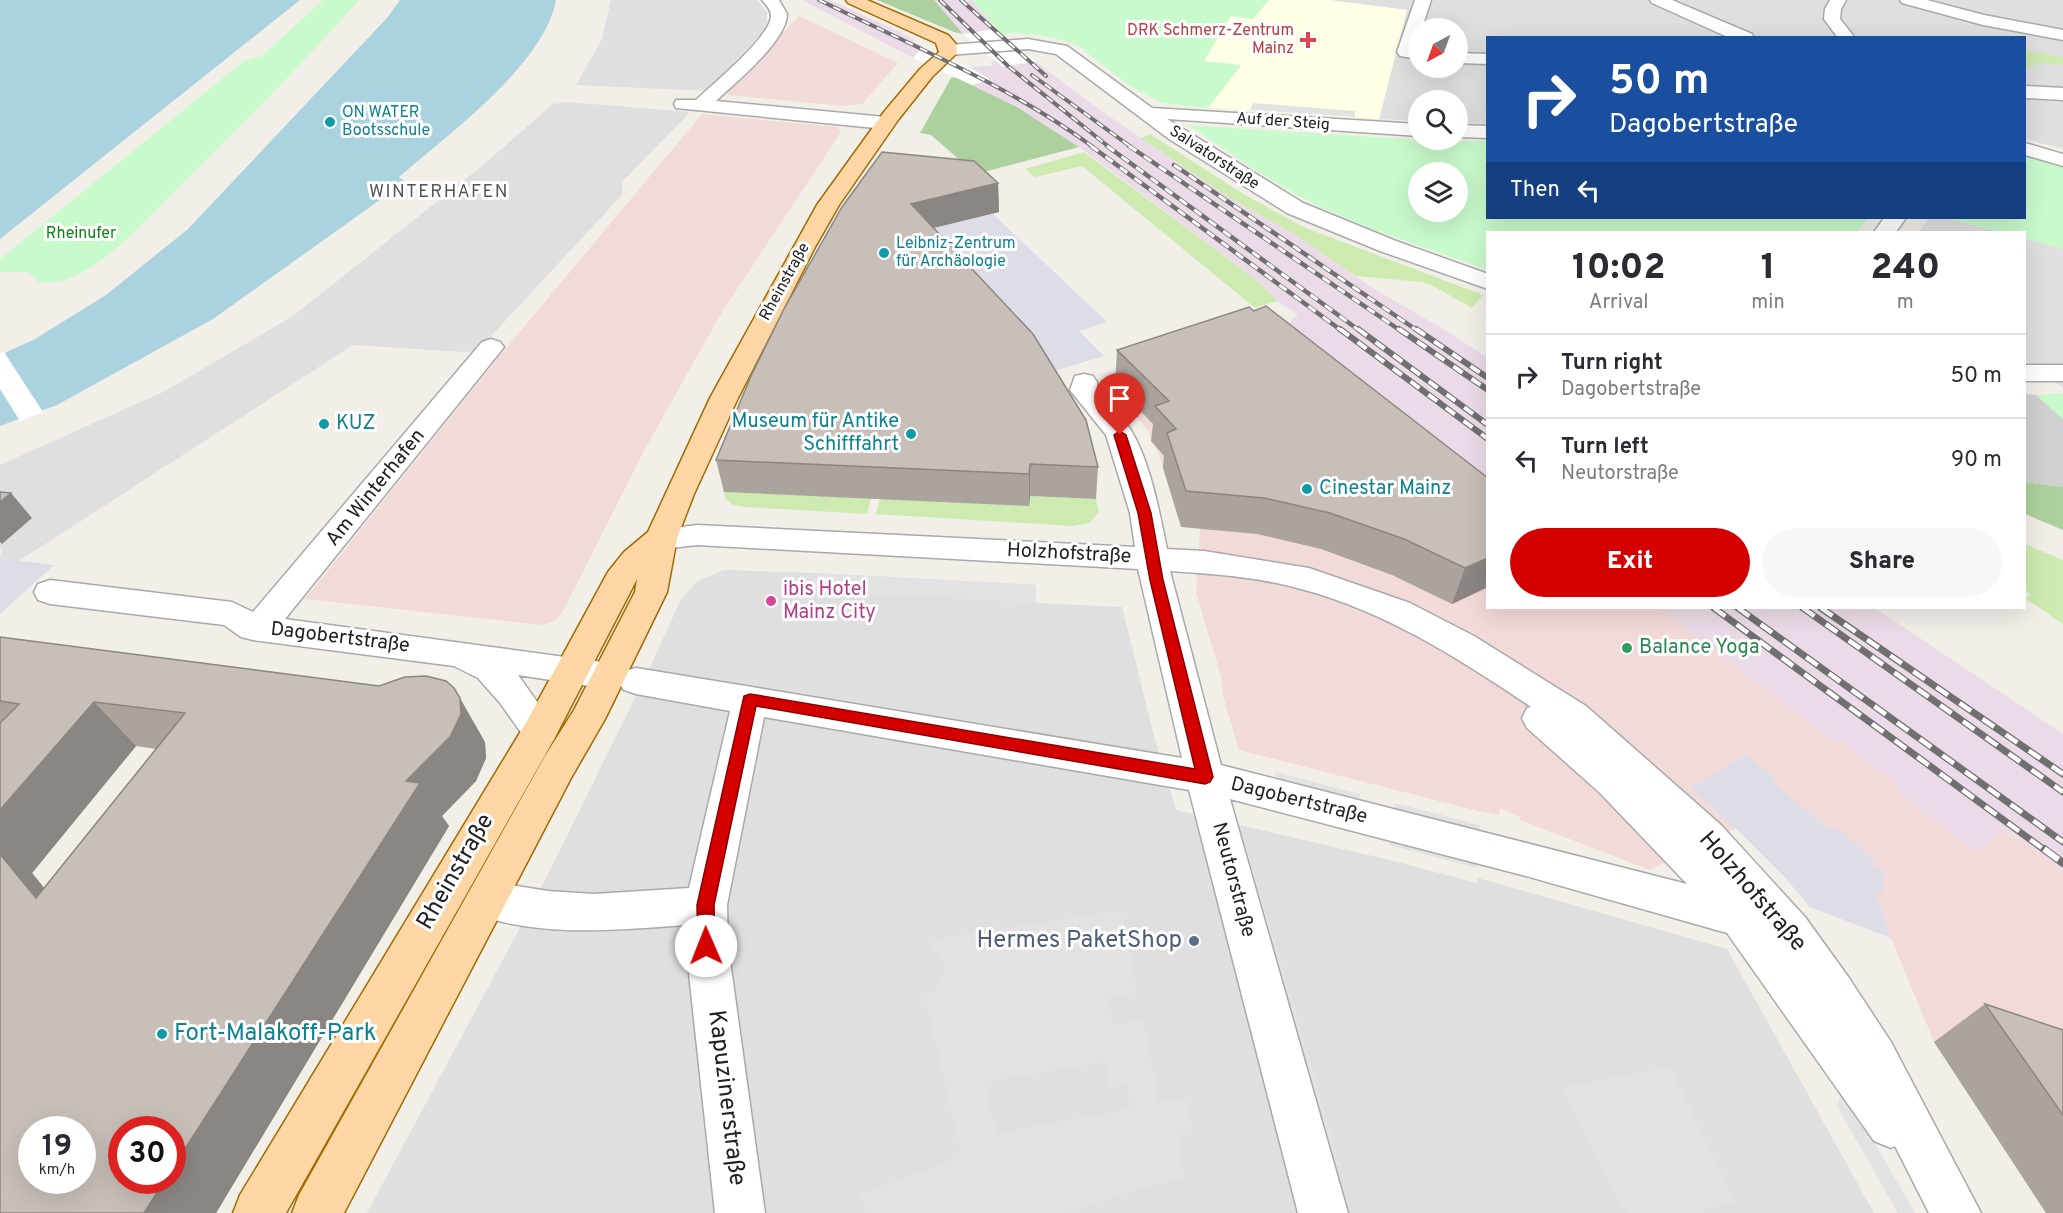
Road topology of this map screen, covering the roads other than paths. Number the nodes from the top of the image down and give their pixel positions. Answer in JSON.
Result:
{"nodes":[{"id":1,"x":770,"y":0,"type":"edge"},
{"id":2,"x":854,"y":0,"type":"edge"},
{"id":3,"x":1423,"y":0,"type":"edge"},
{"id":4,"x":1658,"y":0,"type":"edge"},
{"id":5,"x":1838,"y":0,"type":"edge"},
{"id":6,"x":1908,"y":0,"type":"edge"},
{"id":7,"x":1417,"y":18,"type":"edge"},
{"id":8,"x":2063,"y":35,"type":"edge"},
{"id":9,"x":1741,"y":36,"type":"edge"},
{"id":10,"x":1845,"y":36,"type":"edge"},
{"id":11,"x":949,"y":50,"type":"junction"},
{"id":12,"x":1468,"y":58,"type":"edge"},
{"id":13,"x":1486,"y":59,"type":"edge"},
{"id":14,"x":2026,"y":92,"type":"edge"},
{"id":15,"x":2063,"y":94,"type":"edge"},
{"id":16,"x":1147,"y":114,"type":"junction"},
{"id":17,"x":888,"y":120,"type":"junction"},
{"id":18,"x":1408,"y":129,"type":"edge"},
{"id":19,"x":1468,"y":131,"type":"edge"},
{"id":20,"x":1486,"y":132,"type":"edge"},
{"id":21,"x":2026,"y":148,"type":"edge"},
{"id":22,"x":2063,"y":160,"type":"edge"},
{"id":23,"x":1486,"y":281,"type":"edge"},
{"id":24,"x":491,"y":346,"type":"dead end"},
{"id":25,"x":2026,"y":373,"type":"edge"},
{"id":26,"x":2063,"y":373,"type":"edge"},
{"id":27,"x":1084,"y":382,"type":"dead end"},
{"id":28,"x":661,"y":538,"type":"junction"},
{"id":29,"x":1152,"y":558,"type":"junction"},
{"id":30,"x":50,"y":592,"type":"dead end"},
{"id":31,"x":259,"y":628,"type":"junction"},
{"id":32,"x":1462,"y":645,"type":"junction"},
{"id":33,"x":454,"y":653,"type":"junction"},
{"id":34,"x":572,"y":670,"type":"junction"},
{"id":35,"x":622,"y":678,"type":"junction"},
{"id":36,"x":750,"y":700,"type":"junction"},
{"id":37,"x":540,"y":731,"type":"junction"},
{"id":38,"x":1205,"y":777,"type":"junction"},
{"id":39,"x":487,"y":900,"type":"junction"},
{"id":40,"x":706,"y":905,"type":"junction"},
{"id":41,"x":1742,"y":918,"type":"junction"},
{"id":42,"x":1790,"y":931,"type":"junction"},
{"id":43,"x":322,"y":1203,"type":"edge"},
{"id":44,"x":258,"y":1213,"type":"edge"},
{"id":45,"x":740,"y":1213,"type":"edge"},
{"id":46,"x":1323,"y":1213,"type":"edge"},
{"id":47,"x":1956,"y":1213,"type":"edge"}],
"edges":[{"from":1,"to":17,"type":"street"},
{"from":2,"to":11,"type":"main road"},
{"from":3,"to":7,"type":"street"},
{"from":4,"to":9,"type":"street"},
{"from":5,"to":10,"type":"street"},
{"from":6,"to":8,"type":"street"},
{"from":11,"to":16,"type":"street","name":"Salvatorstraße"},
{"from":11,"to":17,"type":"main road","name":"Rheinstraße"},
{"from":12,"to":13,"type":"street"},
{"from":14,"to":15,"type":"street"},
{"from":16,"to":18,"type":"street","name":"Auf der Steig"},
{"from":16,"to":23,"type":"street","name":"Salvatorstraße"},
{"from":17,"to":28,"type":"main road","name":"Rheinstraße"},
{"from":19,"to":20,"type":"street"},
{"from":21,"to":22,"type":"street"},
{"from":24,"to":31,"type":"street","name":"Am Winterhafen"},
{"from":25,"to":26,"type":"street"},
{"from":27,"to":29,"type":"street","name":"Neutorstraße"},
{"from":28,"to":29,"type":"street","name":"Holzhofstraße"},
{"from":28,"to":34,"type":"main road","name":"Rheinstraße"},
{"from":28,"to":35,"type":"main road","name":"Rheinstraße"},
{"from":29,"to":32,"type":"street","name":"Holzhofstraße"},
{"from":29,"to":38,"type":"street","name":"Neutorstraße"},
{"from":30,"to":31,"type":"street","name":"Dagobertstraße"},
{"from":31,"to":33,"type":"street","name":"Dagobertstraße"},
{"from":32,"to":41,"type":"street","name":"Holzhofstraße"},
{"from":32,"to":42,"type":"street","name":"Holzhofstraße"},
{"from":33,"to":34,"type":"street","name":"Dagobertstraße"},
{"from":33,"to":37,"type":"street","name":"Dagobertstraße"},
{"from":34,"to":35,"type":"street","name":"Dagobertstraße"},
{"from":34,"to":37,"type":"main road","name":"Rheinstraße"},
{"from":35,"to":36,"type":"street","name":"Dagobertstraße"},
{"from":35,"to":39,"type":"main road","name":"Rheinstraße"},
{"from":36,"to":38,"type":"street","name":"Dagobertstraße"},
{"from":36,"to":40,"type":"street","name":"Kapuzinerstraße"},
{"from":37,"to":44,"type":"main road","name":"Rheinstraße"},
{"from":38,"to":41,"type":"street","name":"Dagobertstraße"},
{"from":38,"to":46,"type":"street","name":"Neutorstraße"},
{"from":39,"to":40,"type":"street"},
{"from":39,"to":43,"type":"main road","name":"Rheinstraße"},
{"from":40,"to":45,"type":"street","name":"Kapuzinerstraße"},
{"from":41,"to":42,"type":"street","name":"Dagobertstraße"},
{"from":41,"to":47,"type":"street","name":"Holzhofstraße"},
{"from":42,"to":47,"type":"street","name":"Holzhofstraße"}]}
